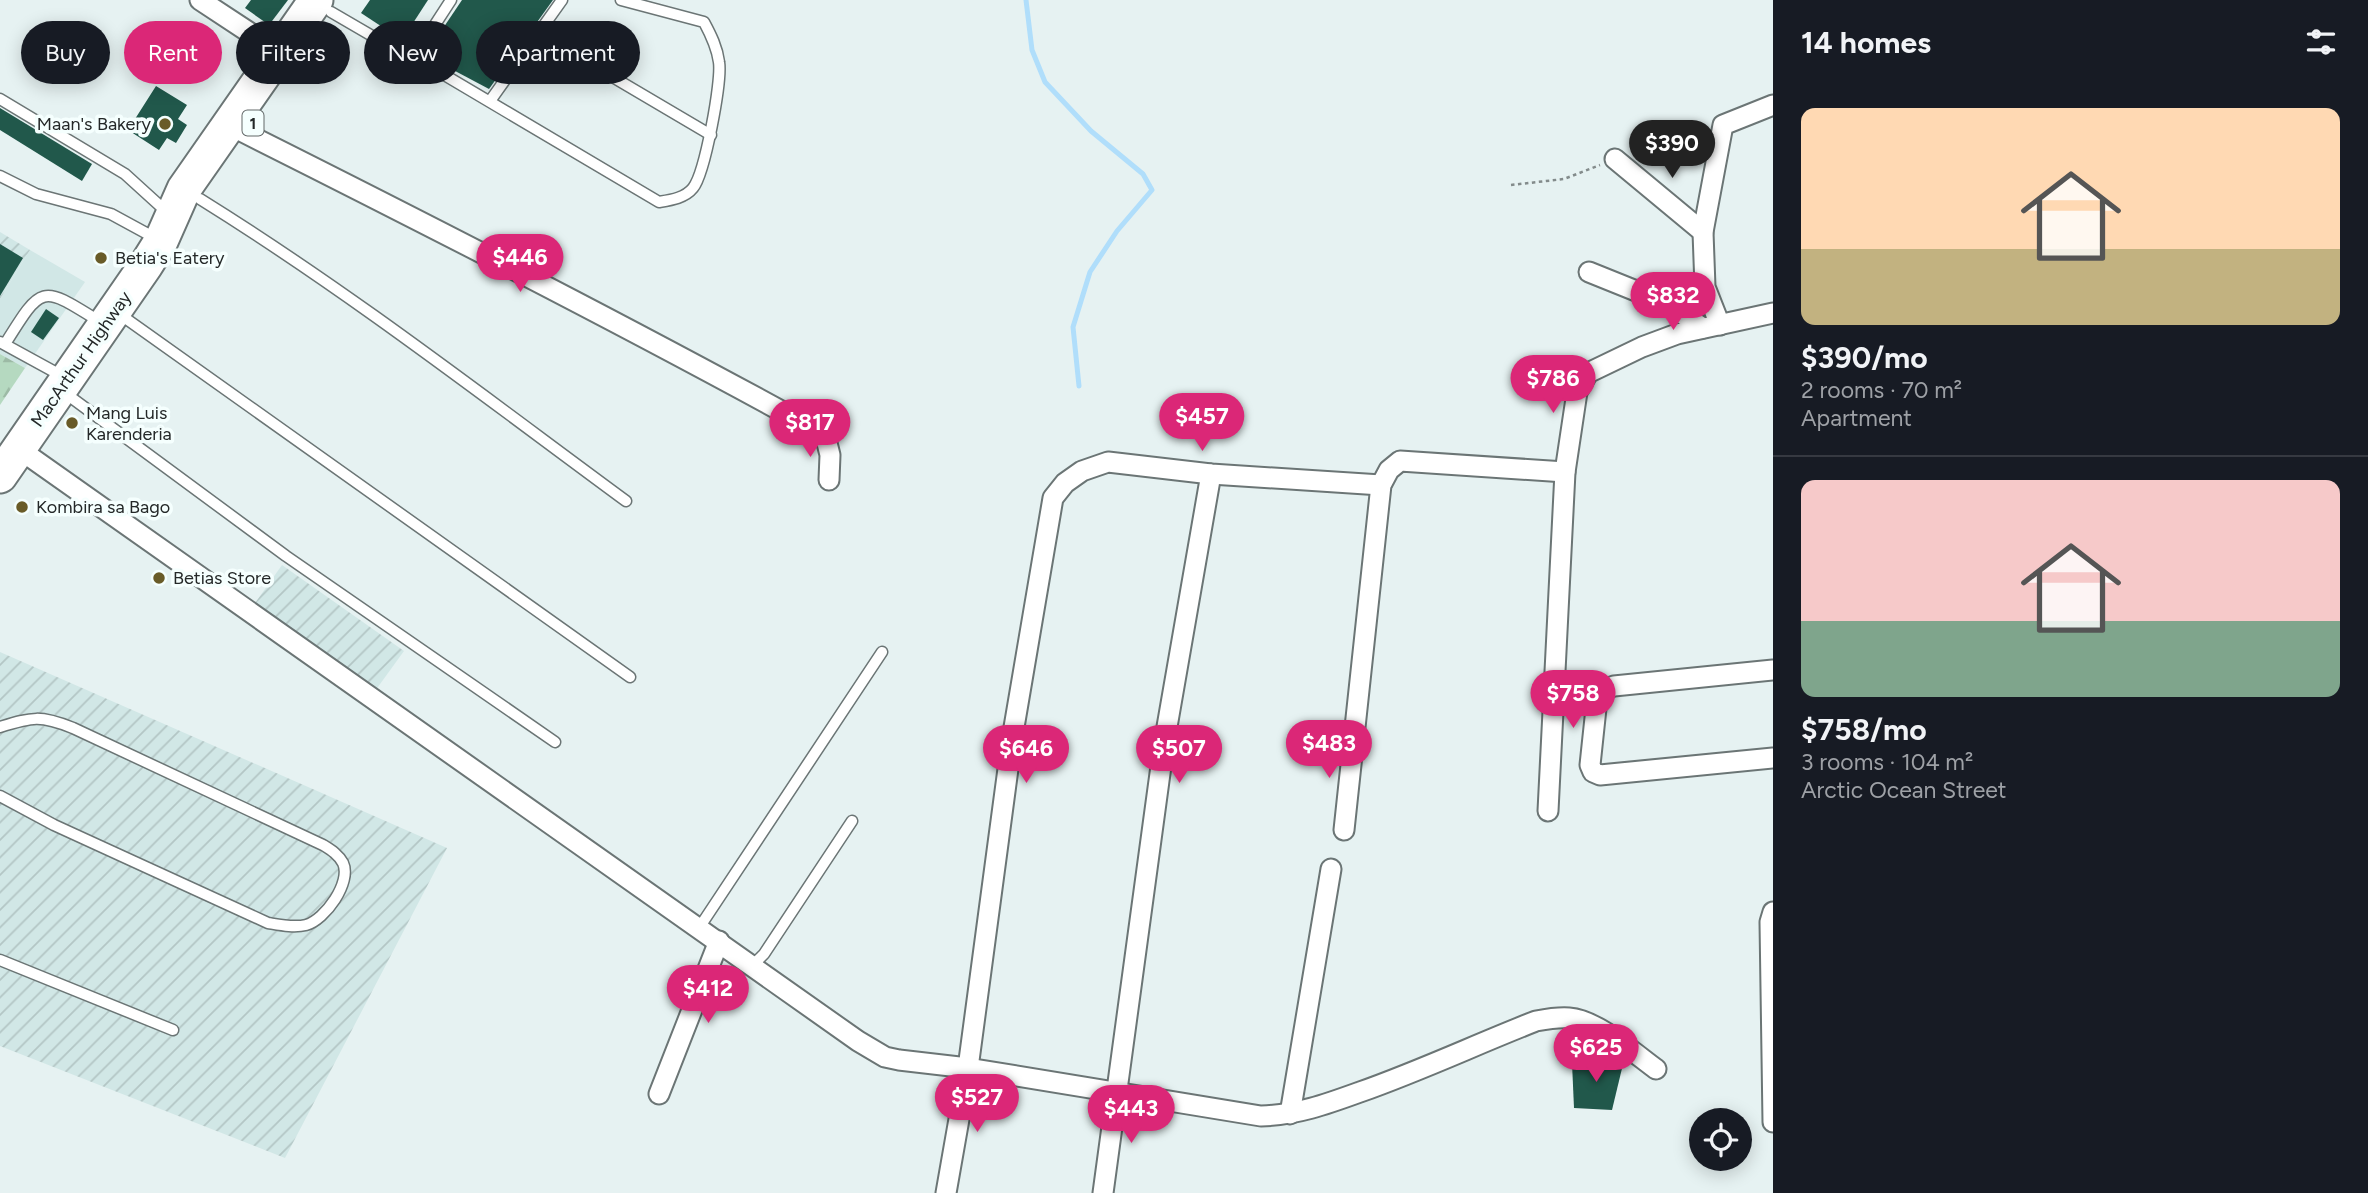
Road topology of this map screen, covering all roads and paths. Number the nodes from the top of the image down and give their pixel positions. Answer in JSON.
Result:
{"nodes":[{"id":1,"x":200,"y":0,"type":"edge"},
{"id":2,"x":451,"y":0,"type":"edge"},
{"id":3,"x":562,"y":0,"type":"edge"},
{"id":4,"x":621,"y":0,"type":"edge"},
{"id":5,"x":329,"y":4,"type":"edge"},
{"id":6,"x":311,"y":21,"type":"edge"},
{"id":7,"x":437,"y":21,"type":"edge"},
{"id":8,"x":547,"y":21,"type":"edge"},
{"id":9,"x":236,"y":24,"type":"edge"},
{"id":10,"x":364,"y":28,"type":"edge"},
{"id":11,"x":262,"y":84,"type":"edge"},
{"id":12,"x":461,"y":84,"type":"edge"},
{"id":13,"x":502,"y":84,"type":"edge"},
{"id":14,"x":624,"y":84,"type":"edge"},
{"id":15,"x":0,"y":99,"type":"edge"},
{"id":16,"x":490,"y":101,"type":"junction"},
{"id":17,"x":1773,"y":105,"type":"edge"},
{"id":18,"x":237,"y":130,"type":"junction"},
{"id":19,"x":711,"y":135,"type":"junction"},
{"id":20,"x":1615,"y":159,"type":"dead end"},
{"id":21,"x":0,"y":176,"type":"edge"},
{"id":22,"x":200,"y":199,"type":"junction"},
{"id":23,"x":166,"y":229,"type":"junction"},
{"id":24,"x":1703,"y":232,"type":"junction"},
{"id":25,"x":1589,"y":272,"type":"dead end"},
{"id":26,"x":1773,"y":313,"type":"edge"},
{"id":27,"x":110,"y":318,"type":"junction"},
{"id":28,"x":1711,"y":327,"type":"junction"},
{"id":29,"x":2,"y":343,"type":"edge"},
{"id":30,"x":65,"y":385,"type":"junction"},
{"id":31,"x":6,"y":466,"type":"edge"},
{"id":32,"x":1565,"y":472,"type":"junction"},
{"id":33,"x":1211,"y":474,"type":"junction"},
{"id":34,"x":829,"y":480,"type":"dead end"},
{"id":35,"x":1381,"y":485,"type":"junction"},
{"id":36,"x":626,"y":501,"type":"dead end"},
{"id":37,"x":882,"y":652,"type":"dead end"},
{"id":38,"x":1773,"y":670,"type":"edge"},
{"id":39,"x":630,"y":677,"type":"dead end"},
{"id":40,"x":0,"y":727,"type":"edge"},
{"id":41,"x":555,"y":742,"type":"dead end"},
{"id":42,"x":1773,"y":758,"type":"edge"},
{"id":43,"x":0,"y":796,"type":"edge"},
{"id":44,"x":1548,"y":811,"type":"dead end"},
{"id":45,"x":852,"y":821,"type":"dead end"},
{"id":46,"x":1344,"y":830,"type":"dead end"},
{"id":47,"x":1331,"y":869,"type":"dead end"},
{"id":48,"x":1773,"y":912,"type":"edge"},
{"id":49,"x":699,"y":928,"type":"junction"},
{"id":50,"x":719,"y":941,"type":"junction"},
{"id":51,"x":0,"y":960,"type":"edge"},
{"id":52,"x":753,"y":965,"type":"junction"},
{"id":53,"x":173,"y":1030,"type":"dead end"},
{"id":54,"x":968,"y":1068,"type":"junction"},
{"id":55,"x":1656,"y":1069,"type":"dead end"},
{"id":56,"x":1118,"y":1092,"type":"junction"},
{"id":57,"x":659,"y":1094,"type":"dead end"},
{"id":58,"x":1290,"y":1114,"type":"junction"},
{"id":59,"x":1773,"y":1122,"type":"edge"},
{"id":60,"x":946,"y":1193,"type":"edge"},
{"id":61,"x":1103,"y":1193,"type":"edge"}],
"edges":[{"from":1,"to":9,"type":"street"},
{"from":2,"to":7,"type":"lane"},
{"from":3,"to":8,"type":"lane"},
{"from":4,"to":19,"type":"lane"},
{"from":5,"to":6,"type":"highway","name":"MacArthur Highway","number":"1"},
{"from":5,"to":10,"type":"lane"},
{"from":5,"to":18,"type":"highway","name":"MacArthur Highway","number":"1"},
{"from":11,"to":18,"type":"highway","name":"MacArthur Highway","number":"1"},
{"from":12,"to":16,"type":"lane"},
{"from":13,"to":16,"type":"lane"},
{"from":14,"to":19,"type":"lane"},
{"from":15,"to":23,"type":"lane"},
{"from":16,"to":19,"type":"lane"},
{"from":17,"to":24,"type":"street"},
{"from":18,"to":22,"type":"highway","name":"MacArthur Highway","number":"1"},
{"from":18,"to":23,"type":"highway","name":"MacArthur Highway","number":"1"},
{"from":18,"to":34,"type":"street"},
{"from":20,"to":24,"type":"street"},
{"from":21,"to":23,"type":"lane"},
{"from":22,"to":23,"type":"highway","name":"MacArthur Highway","number":"1"},
{"from":22,"to":36,"type":"lane"},
{"from":23,"to":27,"type":"highway","name":"MacArthur Highway","number":"1"},
{"from":24,"to":28,"type":"street"},
{"from":25,"to":28,"type":"street"},
{"from":26,"to":28,"type":"street"},
{"from":27,"to":29,"type":"lane"},
{"from":27,"to":30,"type":"highway","name":"MacArthur Highway","number":"1"},
{"from":27,"to":39,"type":"lane"},
{"from":28,"to":32,"type":"street"},
{"from":29,"to":30,"type":"lane"},
{"from":30,"to":31,"type":"highway","name":"MacArthur Highway","number":"1"},
{"from":30,"to":41,"type":"lane"},
{"from":31,"to":49,"type":"street"},
{"from":32,"to":35,"type":"street"},
{"from":32,"to":44,"type":"street"},
{"from":33,"to":35,"type":"street"},
{"from":33,"to":54,"type":"street"},
{"from":33,"to":56,"type":"street"},
{"from":35,"to":46,"type":"street"},
{"from":37,"to":49,"type":"lane"},
{"from":38,"to":42,"type":"street"},
{"from":40,"to":43,"type":"lane"},
{"from":45,"to":52,"type":"lane"},
{"from":47,"to":58,"type":"street"},
{"from":48,"to":59,"type":"street"},
{"from":49,"to":50,"type":"street"},
{"from":50,"to":52,"type":"street"},
{"from":50,"to":57,"type":"street"},
{"from":51,"to":53,"type":"lane"},
{"from":52,"to":54,"type":"street"},
{"from":54,"to":56,"type":"street"},
{"from":54,"to":60,"type":"street"},
{"from":55,"to":58,"type":"street"},
{"from":56,"to":58,"type":"street"},
{"from":56,"to":61,"type":"street"}]}
